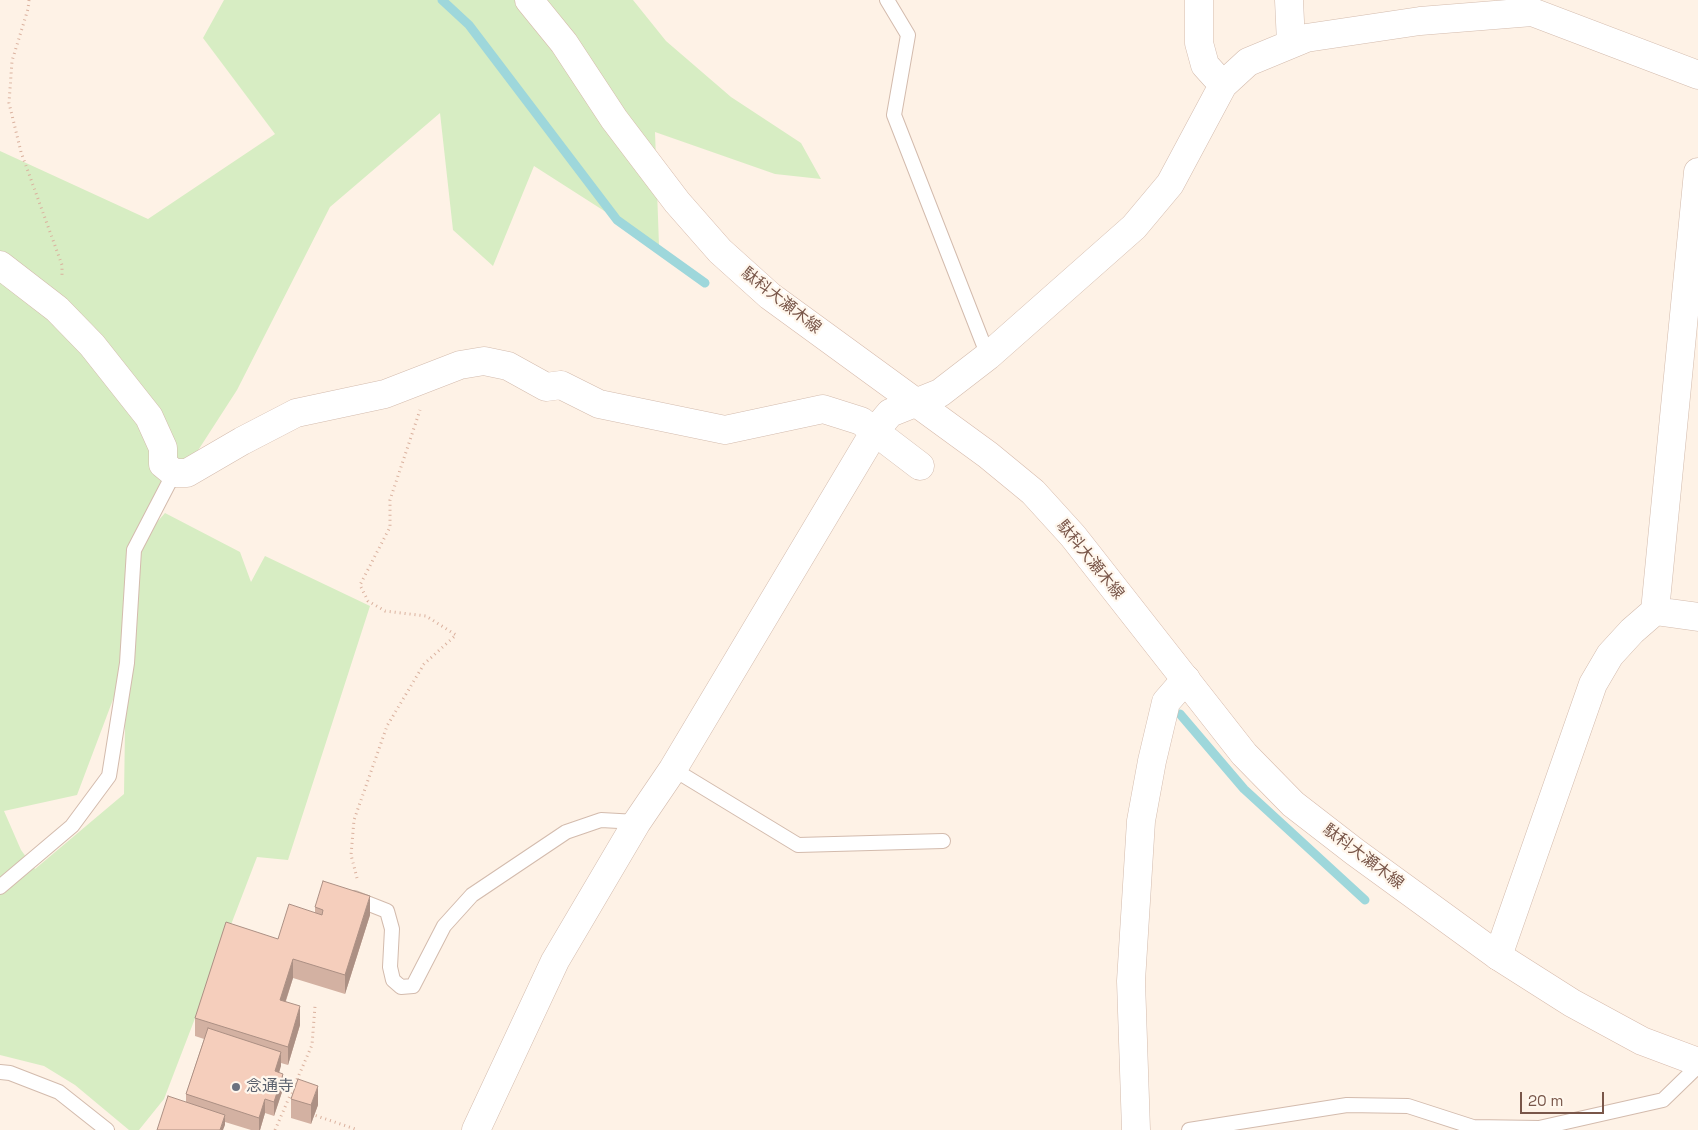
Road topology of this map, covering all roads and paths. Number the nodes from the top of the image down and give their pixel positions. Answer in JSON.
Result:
{"nodes":[{"id":1,"x":29,"y":0,"type":"edge"},
{"id":2,"x":529,"y":0,"type":"edge"},
{"id":3,"x":887,"y":0,"type":"edge"},
{"id":4,"x":1199,"y":0,"type":"edge"},
{"id":5,"x":1289,"y":0,"type":"edge"},
{"id":6,"x":1475,"y":8,"type":"edge"},
{"id":7,"x":1291,"y":43,"type":"junction"},
{"id":8,"x":1698,"y":75,"type":"edge"},
{"id":9,"x":1222,"y":86,"type":"junction"},
{"id":10,"x":1698,"y":172,"type":"edge"},
{"id":11,"x":0,"y":265,"type":"edge"},
{"id":12,"x":57,"y":309,"type":"junction"},
{"id":13,"x":988,"y":356,"type":"junction"},
{"id":14,"x":916,"y":403,"type":"junction"},
{"id":15,"x":421,"y":406,"type":"dead end"},
{"id":16,"x":875,"y":431,"type":"junction"},
{"id":17,"x":920,"y":466,"type":"dead end"},
{"id":18,"x":174,"y":473,"type":"junction"},
{"id":19,"x":1655,"y":612,"type":"junction"},
{"id":20,"x":1698,"y":617,"type":"edge"},
{"id":21,"x":1186,"y":679,"type":"junction"},
{"id":22,"x":673,"y":769,"type":"junction"},
{"id":23,"x":637,"y":822,"type":"junction"},
{"id":24,"x":943,"y":841,"type":"dead end"},
{"id":25,"x":0,"y":887,"type":"edge"},
{"id":26,"x":341,"y":893,"type":"edge"},
{"id":27,"x":364,"y":902,"type":"junction"},
{"id":28,"x":1498,"y":956,"type":"junction"},
{"id":29,"x":315,"y":1006,"type":"dead end"},
{"id":30,"x":1698,"y":1062,"type":"edge"},
{"id":31,"x":1698,"y":1066,"type":"edge"},
{"id":32,"x":0,"y":1072,"type":"edge"},
{"id":33,"x":286,"y":1105,"type":"junction"},
{"id":34,"x":295,"y":1108,"type":"edge"},
{"id":35,"x":304,"y":1111,"type":"edge"},
{"id":36,"x":107,"y":1130,"type":"edge"},
{"id":37,"x":275,"y":1130,"type":"edge"},
{"id":38,"x":358,"y":1130,"type":"edge"},
{"id":39,"x":476,"y":1130,"type":"edge"},
{"id":40,"x":1136,"y":1130,"type":"edge"},
{"id":41,"x":1189,"y":1130,"type":"edge"}],
"edges":[{"from":1,"to":12,"type":"path"},
{"from":2,"to":14,"type":"street","name":"駄科大瀬木線"},
{"from":3,"to":13,"type":"lane"},
{"from":4,"to":9,"type":"street"},
{"from":5,"to":7,"type":"street"},
{"from":6,"to":7,"type":"street"},
{"from":6,"to":8,"type":"street"},
{"from":7,"to":9,"type":"street"},
{"from":9,"to":13,"type":"street"},
{"from":10,"to":19,"type":"street"},
{"from":11,"to":12,"type":"street"},
{"from":12,"to":18,"type":"street"},
{"from":13,"to":14,"type":"street"},
{"from":14,"to":16,"type":"street"},
{"from":14,"to":21,"type":"street","name":"駄科大瀬木線"},
{"from":15,"to":27,"type":"path"},
{"from":16,"to":17,"type":"street"},
{"from":16,"to":18,"type":"street"},
{"from":16,"to":22,"type":"street"},
{"from":18,"to":25,"type":"lane"},
{"from":19,"to":20,"type":"street"},
{"from":19,"to":28,"type":"street"},
{"from":21,"to":28,"type":"street","name":"駄科大瀬木線"},
{"from":21,"to":40,"type":"street"},
{"from":22,"to":23,"type":"street"},
{"from":22,"to":24,"type":"lane"},
{"from":23,"to":27,"type":"lane"},
{"from":23,"to":39,"type":"street"},
{"from":26,"to":27,"type":"lane"},
{"from":28,"to":30,"type":"street","name":"駄科大瀬木線"},
{"from":29,"to":33,"type":"path"},
{"from":31,"to":41,"type":"lane"},
{"from":32,"to":36,"type":"lane"},
{"from":33,"to":34,"type":"path"},
{"from":33,"to":37,"type":"path"},
{"from":35,"to":38,"type":"path"}]}
